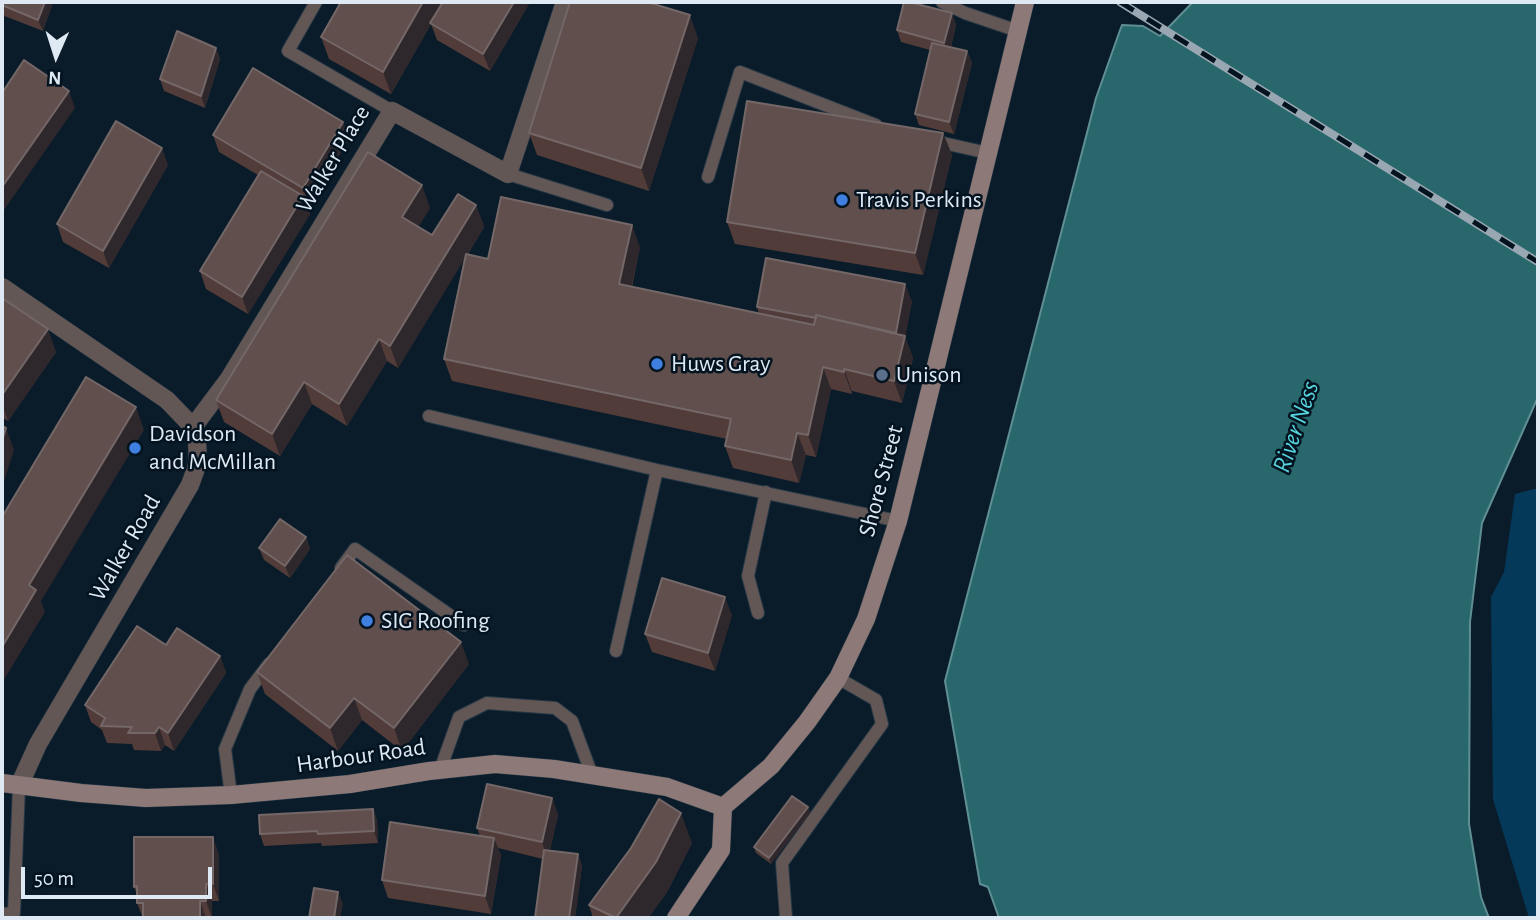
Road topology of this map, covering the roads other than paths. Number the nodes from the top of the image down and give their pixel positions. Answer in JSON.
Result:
{"nodes":[{"id":1,"x":316,"y":2,"type":"edge"},
{"id":2,"x":565,"y":2,"type":"edge"},
{"id":3,"x":942,"y":2,"type":"edge"},
{"id":4,"x":1025,"y":2,"type":"edge"},
{"id":5,"x":1018,"y":31,"type":"junction"},
{"id":6,"x":392,"y":111,"type":"junction"},
{"id":7,"x":889,"y":130,"type":"edge"},
{"id":8,"x":926,"y":139,"type":"edge"},
{"id":9,"x":988,"y":153,"type":"junction"},
{"id":10,"x":508,"y":174,"type":"junction"},
{"id":11,"x":708,"y":177,"type":"dead end"},
{"id":12,"x":607,"y":205,"type":"dead end"},
{"id":13,"x":2,"y":287,"type":"edge"},
{"id":14,"x":429,"y":416,"type":"dead end"},
{"id":15,"x":193,"y":427,"type":"junction"},
{"id":16,"x":657,"y":470,"type":"junction"},
{"id":17,"x":766,"y":492,"type":"junction"},
{"id":18,"x":898,"y":521,"type":"junction"},
{"id":19,"x":331,"y":581,"type":"edge"},
{"id":20,"x":758,"y":613,"type":"dead end"},
{"id":21,"x":464,"y":625,"type":"dead end"},
{"id":22,"x":617,"y":652,"type":"dead end"},
{"id":23,"x":274,"y":656,"type":"edge"},
{"id":24,"x":838,"y":678,"type":"junction"},
{"id":25,"x":440,"y":770,"type":"junction"},
{"id":26,"x":592,"y":775,"type":"junction"},
{"id":27,"x":10,"y":785,"type":"edge"},
{"id":28,"x":231,"y":795,"type":"junction"},
{"id":29,"x":723,"y":807,"type":"junction"},
{"id":30,"x":2,"y":914,"type":"edge"},
{"id":31,"x":676,"y":918,"type":"edge"},
{"id":32,"x":786,"y":918,"type":"edge"}],
"edges":[{"from":1,"to":6,"type":"lane"},
{"from":2,"to":10,"type":"street"},
{"from":3,"to":5,"type":"lane"},
{"from":4,"to":5,"type":"street","name":"Shore Street"},
{"from":5,"to":9,"type":"street","name":"Shore Street"},
{"from":6,"to":10,"type":"street","name":"Walker Place"},
{"from":6,"to":15,"type":"street","name":"Walker Place"},
{"from":7,"to":11,"type":"lane"},
{"from":8,"to":9,"type":"lane"},
{"from":9,"to":18,"type":"street","name":"Shore Street"},
{"from":10,"to":12,"type":"lane"},
{"from":13,"to":15,"type":"street"},
{"from":14,"to":16,"type":"lane"},
{"from":15,"to":27,"type":"street","name":"Walker Road"},
{"from":16,"to":17,"type":"lane"},
{"from":16,"to":22,"type":"lane"},
{"from":17,"to":18,"type":"lane"},
{"from":17,"to":20,"type":"lane"},
{"from":18,"to":24,"type":"street","name":"Shore Street"},
{"from":19,"to":21,"type":"lane"},
{"from":23,"to":28,"type":"lane"},
{"from":24,"to":29,"type":"street","name":"Shore Street"},
{"from":24,"to":32,"type":"lane"},
{"from":25,"to":26,"type":"street","name":"Harbour Road"},
{"from":25,"to":26,"type":"lane"},
{"from":25,"to":28,"type":"street","name":"Harbour Road"},
{"from":26,"to":29,"type":"street","name":"Harbour Road"},
{"from":27,"to":28,"type":"street","name":"Harbour Road"},
{"from":27,"to":30,"type":"lane"},
{"from":29,"to":31,"type":"street"}]}
